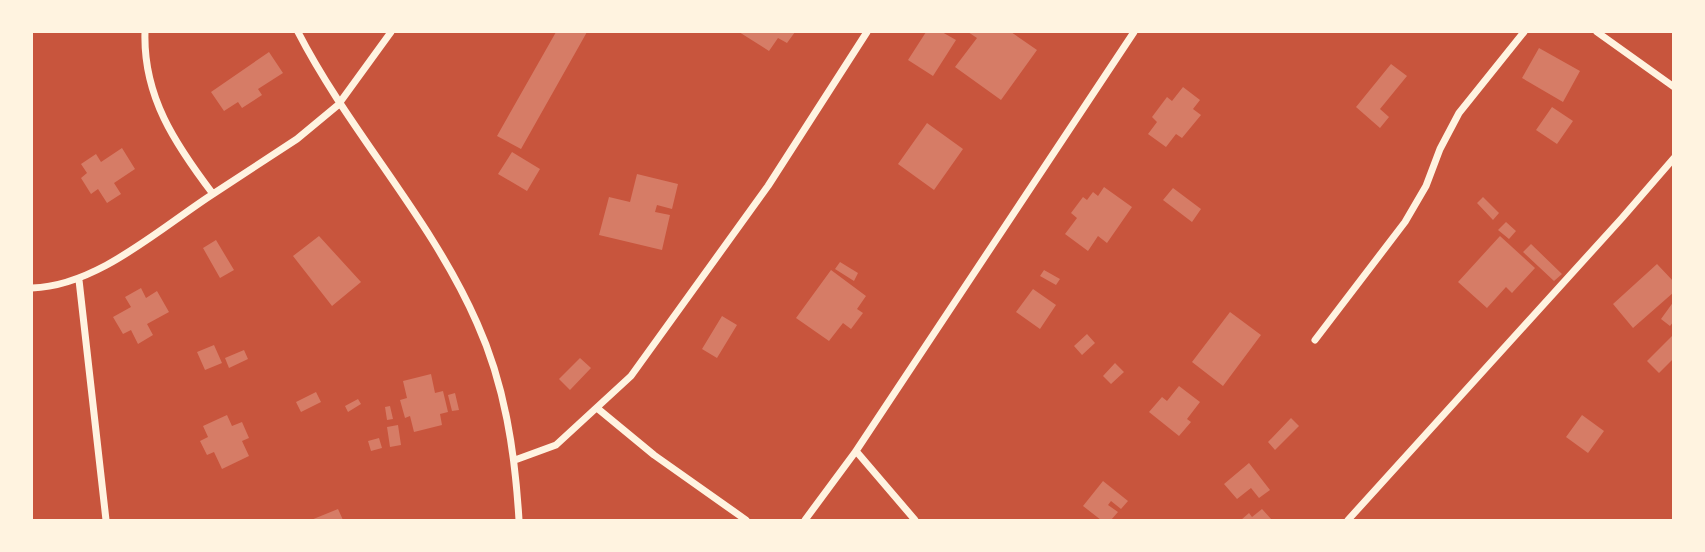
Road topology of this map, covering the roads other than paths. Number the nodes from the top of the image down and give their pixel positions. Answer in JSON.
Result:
{"nodes":[{"id":1,"x":145,"y":32,"type":"edge"},
{"id":2,"x":298,"y":32,"type":"edge"},
{"id":3,"x":391,"y":32,"type":"edge"},
{"id":4,"x":867,"y":32,"type":"edge"},
{"id":5,"x":1134,"y":32,"type":"edge"},
{"id":6,"x":1524,"y":32,"type":"edge"},
{"id":7,"x":1597,"y":32,"type":"edge"},
{"id":8,"x":1674,"y":87,"type":"edge"},
{"id":9,"x":338,"y":105,"type":"junction"},
{"id":10,"x":1674,"y":158,"type":"edge"},
{"id":11,"x":212,"y":194,"type":"junction"},
{"id":12,"x":79,"y":280,"type":"junction"},
{"id":13,"x":32,"y":288,"type":"edge"},
{"id":14,"x":1315,"y":340,"type":"dead end"},
{"id":15,"x":597,"y":408,"type":"junction"},
{"id":16,"x":856,"y":451,"type":"junction"},
{"id":17,"x":515,"y":460,"type":"junction"},
{"id":18,"x":106,"y":520,"type":"edge"},
{"id":19,"x":519,"y":520,"type":"edge"},
{"id":20,"x":746,"y":520,"type":"edge"},
{"id":21,"x":805,"y":520,"type":"edge"},
{"id":22,"x":915,"y":520,"type":"edge"},
{"id":23,"x":1348,"y":520,"type":"edge"}],
"edges":[{"from":1,"to":11,"type":"street"},
{"from":2,"to":9,"type":"street"},
{"from":3,"to":9,"type":"street"},
{"from":4,"to":15,"type":"street"},
{"from":5,"to":16,"type":"street"},
{"from":6,"to":14,"type":"street"},
{"from":7,"to":8,"type":"street"},
{"from":9,"to":11,"type":"street"},
{"from":9,"to":17,"type":"street"},
{"from":10,"to":23,"type":"street"},
{"from":11,"to":12,"type":"street"},
{"from":12,"to":13,"type":"street"},
{"from":12,"to":18,"type":"street"},
{"from":15,"to":17,"type":"street"},
{"from":15,"to":20,"type":"street"},
{"from":16,"to":21,"type":"street"},
{"from":16,"to":22,"type":"street"},
{"from":17,"to":19,"type":"street"}]}
